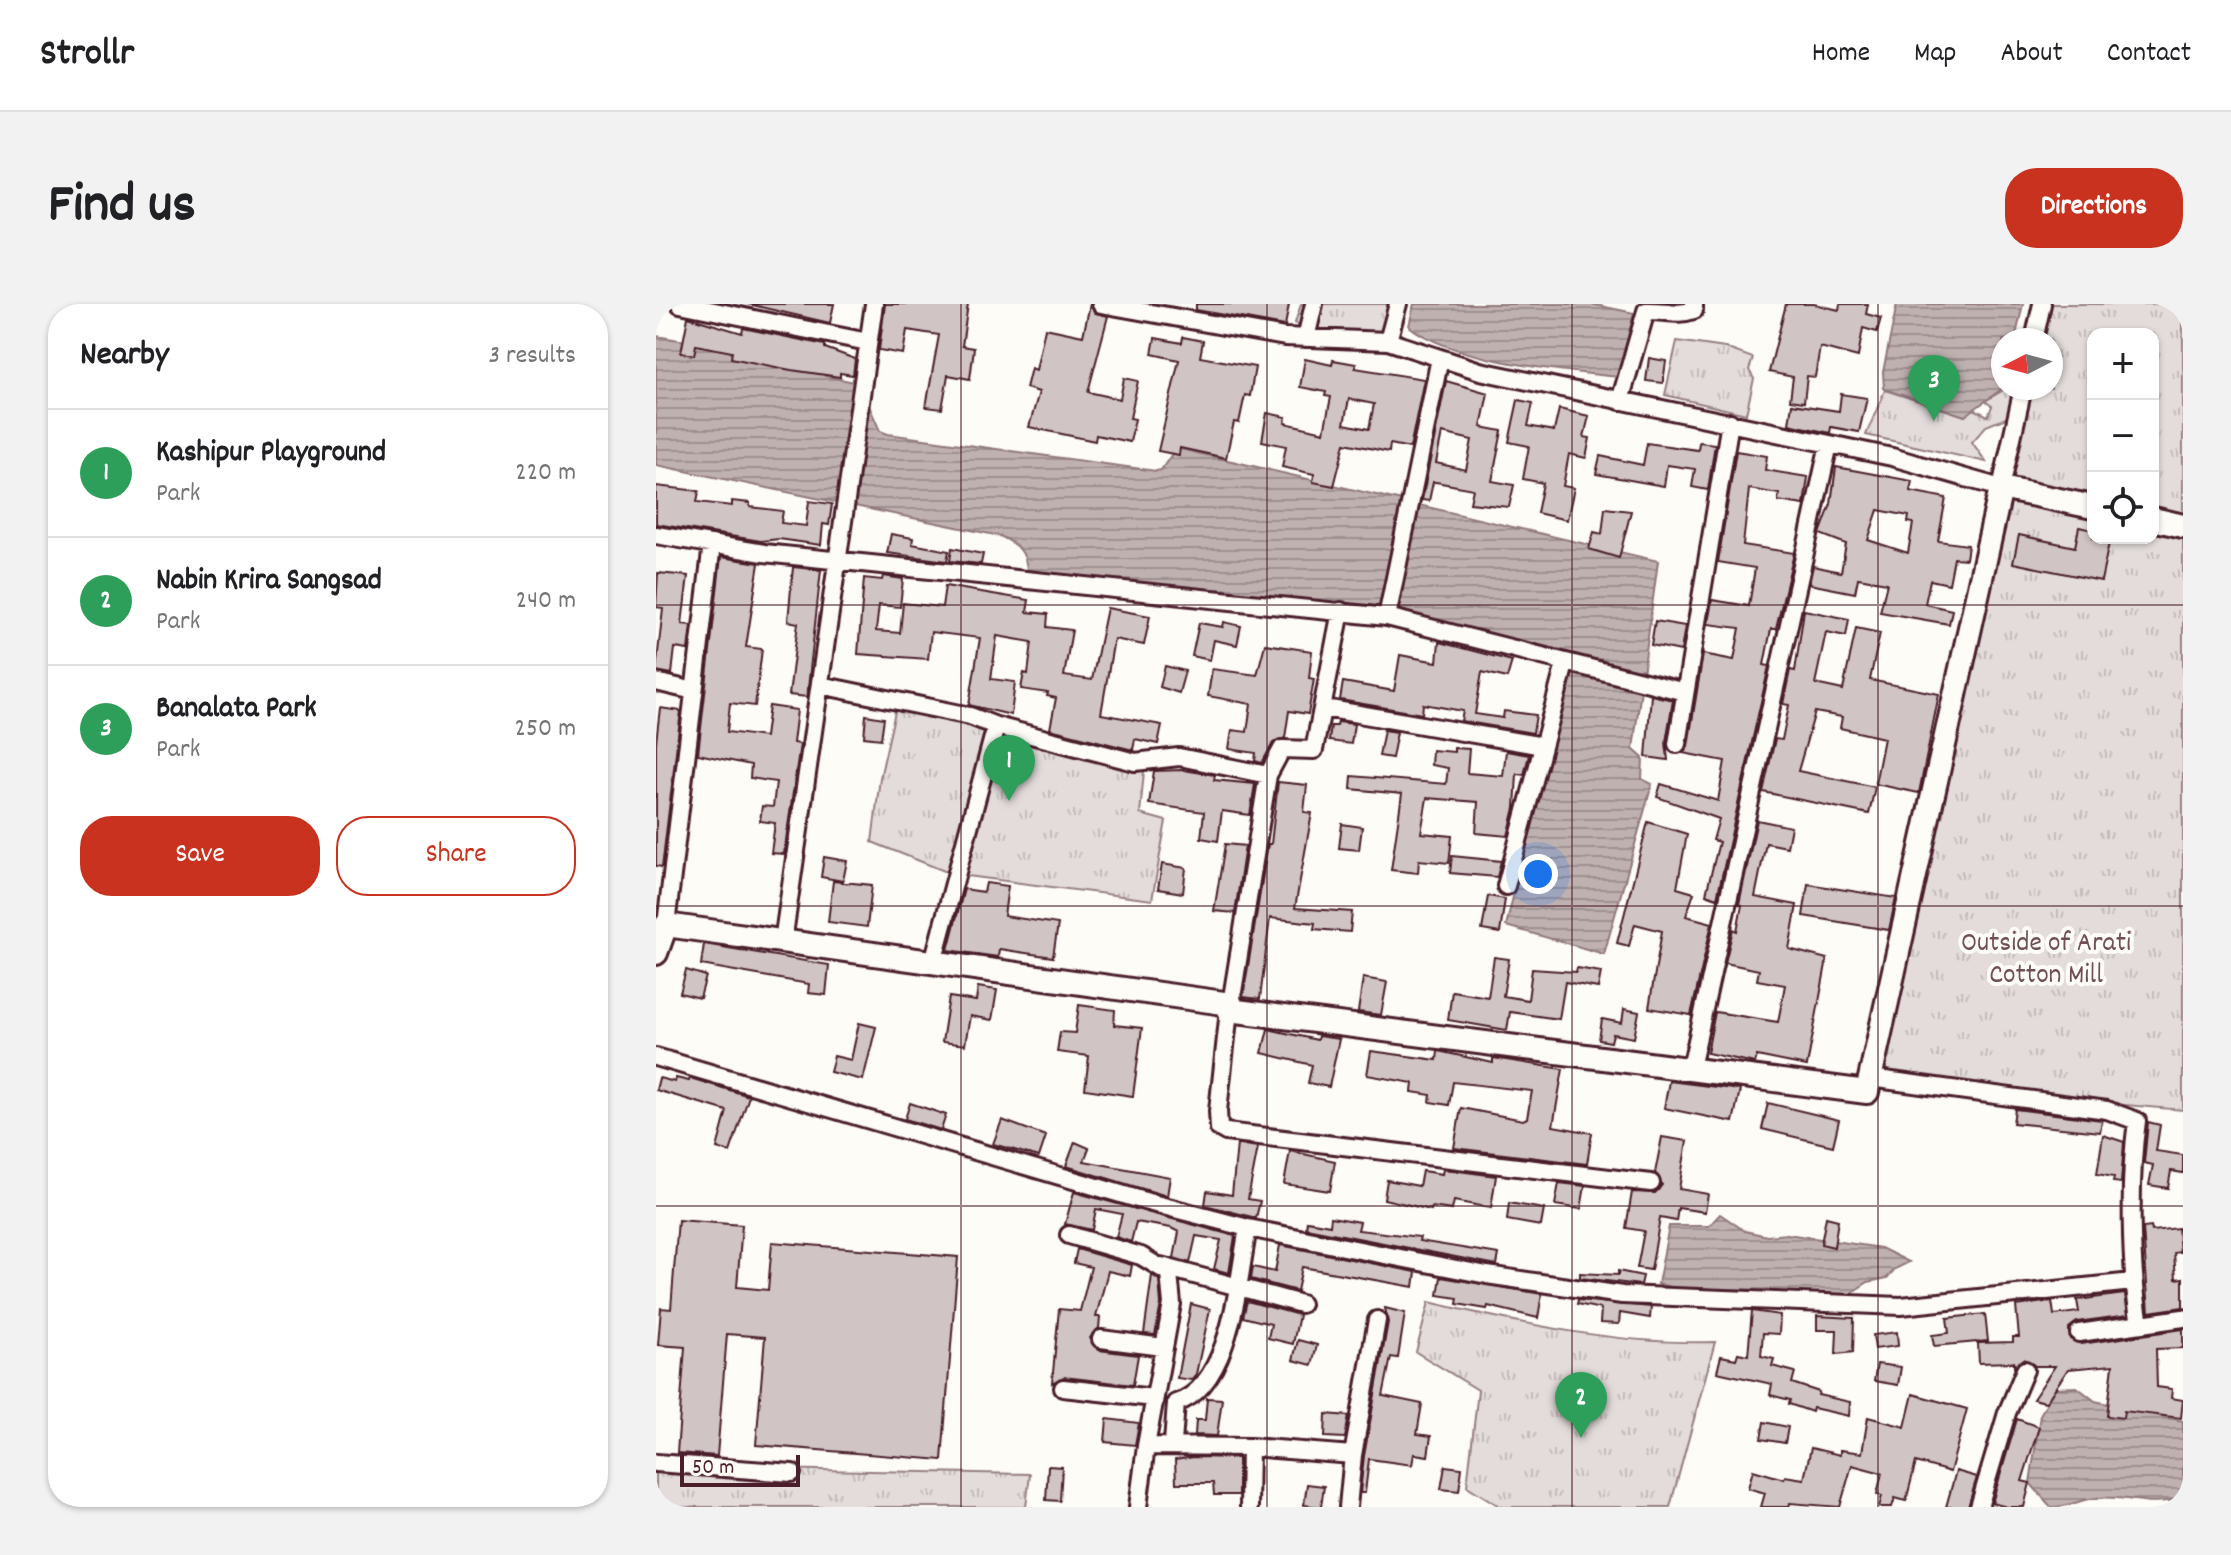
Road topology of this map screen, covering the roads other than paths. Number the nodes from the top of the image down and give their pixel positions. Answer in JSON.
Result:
{"nodes":[{"id":1,"x":680,"y":304,"type":"edge"},
{"id":2,"x":874,"y":304,"type":"edge"},
{"id":3,"x":1101,"y":304,"type":"edge"},
{"id":4,"x":1314,"y":304,"type":"edge"},
{"id":5,"x":1398,"y":304,"type":"edge"},
{"id":6,"x":1694,"y":304,"type":"edge"},
{"id":7,"x":2042,"y":304,"type":"edge"},
{"id":8,"x":2037,"y":328,"type":"edge"},
{"id":9,"x":1306,"y":338,"type":"junction"},
{"id":10,"x":1388,"y":341,"type":"junction"},
{"id":11,"x":868,"y":342,"type":"junction"},
{"id":12,"x":1440,"y":358,"type":"junction"},
{"id":13,"x":2020,"y":400,"type":"edge"},
{"id":14,"x":1620,"y":401,"type":"junction"},
{"id":15,"x":1730,"y":422,"type":"junction"},
{"id":16,"x":1829,"y":444,"type":"junction"},
{"id":17,"x":2001,"y":488,"type":"junction"},
{"id":18,"x":2087,"y":506,"type":"edge"},
{"id":19,"x":2159,"y":520,"type":"edge"},
{"id":20,"x":2183,"y":526,"type":"edge"},
{"id":21,"x":656,"y":535,"type":"edge"},
{"id":22,"x":712,"y":544,"type":"junction"},
{"id":23,"x":837,"y":559,"type":"junction"},
{"id":24,"x":1341,"y":611,"type":"junction"},
{"id":25,"x":1387,"y":617,"type":"junction"},
{"id":26,"x":1565,"y":664,"type":"junction"},
{"id":27,"x":656,"y":682,"type":"edge"},
{"id":28,"x":820,"y":685,"type":"junction"},
{"id":29,"x":694,"y":691,"type":"junction"},
{"id":30,"x":1685,"y":692,"type":"junction"},
{"id":31,"x":1324,"y":708,"type":"junction"},
{"id":32,"x":996,"y":726,"type":"junction"},
{"id":33,"x":1677,"y":744,"type":"dead end"},
{"id":34,"x":1543,"y":746,"type":"junction"},
{"id":35,"x":1268,"y":775,"type":"junction"},
{"id":36,"x":1506,"y":886,"type":"dead end"},
{"id":37,"x":666,"y":925,"type":"junction"},
{"id":38,"x":783,"y":942,"type":"junction"},
{"id":39,"x":656,"y":953,"type":"edge"},
{"id":40,"x":933,"y":962,"type":"junction"},
{"id":41,"x":1230,"y":1007,"type":"junction"},
{"id":42,"x":656,"y":1057,"type":"edge"},
{"id":43,"x":1691,"y":1068,"type":"junction"},
{"id":44,"x":1870,"y":1078,"type":"junction"},
{"id":45,"x":1651,"y":1183,"type":"dead end"},
{"id":46,"x":1248,"y":1228,"type":"junction"},
{"id":47,"x":1069,"y":1235,"type":"dead end"},
{"id":48,"x":1161,"y":1266,"type":"junction"},
{"id":49,"x":2133,"y":1282,"type":"junction"},
{"id":50,"x":1236,"y":1286,"type":"junction"},
{"id":51,"x":1301,"y":1304,"type":"dead end"},
{"id":52,"x":2183,"y":1318,"type":"edge"},
{"id":53,"x":1377,"y":1320,"type":"dead end"},
{"id":54,"x":2140,"y":1324,"type":"junction"},
{"id":55,"x":2079,"y":1333,"type":"dead end"},
{"id":56,"x":1101,"y":1339,"type":"dead end"},
{"id":57,"x":1163,"y":1347,"type":"junction"},
{"id":58,"x":2025,"y":1370,"type":"dead end"},
{"id":59,"x":1063,"y":1388,"type":"dead end"},
{"id":60,"x":1154,"y":1398,"type":"junction"},
{"id":61,"x":1173,"y":1443,"type":"junction"},
{"id":62,"x":1146,"y":1446,"type":"junction"},
{"id":63,"x":1250,"y":1447,"type":"junction"},
{"id":64,"x":1353,"y":1455,"type":"junction"},
{"id":65,"x":656,"y":1463,"type":"edge"},
{"id":66,"x":792,"y":1473,"type":"dead end"},
{"id":67,"x":1138,"y":1507,"type":"edge"},
{"id":68,"x":1249,"y":1507,"type":"edge"},
{"id":69,"x":1348,"y":1507,"type":"edge"},
{"id":70,"x":1979,"y":1507,"type":"edge"}],
"edges":[{"from":1,"to":11,"type":"street"},
{"from":2,"to":11,"type":"street"},
{"from":3,"to":9,"type":"street"},
{"from":4,"to":9,"type":"street"},
{"from":5,"to":10,"type":"street"},
{"from":6,"to":14,"type":"street"},
{"from":7,"to":8,"type":"street"},
{"from":9,"to":10,"type":"street"},
{"from":10,"to":12,"type":"street"},
{"from":11,"to":23,"type":"street"},
{"from":12,"to":14,"type":"street"},
{"from":12,"to":25,"type":"street"},
{"from":13,"to":17,"type":"street"},
{"from":14,"to":15,"type":"street"},
{"from":15,"to":16,"type":"street"},
{"from":15,"to":30,"type":"street"},
{"from":16,"to":17,"type":"street"},
{"from":16,"to":43,"type":"street"},
{"from":17,"to":18,"type":"street"},
{"from":17,"to":44,"type":"street"},
{"from":19,"to":20,"type":"street"},
{"from":21,"to":22,"type":"street"},
{"from":22,"to":23,"type":"street"},
{"from":22,"to":29,"type":"street"},
{"from":23,"to":24,"type":"street"},
{"from":23,"to":28,"type":"street"},
{"from":24,"to":25,"type":"street"},
{"from":24,"to":31,"type":"street"},
{"from":25,"to":26,"type":"street"},
{"from":26,"to":30,"type":"street"},
{"from":26,"to":34,"type":"street"},
{"from":27,"to":29,"type":"street"},
{"from":28,"to":32,"type":"street"},
{"from":28,"to":38,"type":"street"},
{"from":29,"to":37,"type":"street"},
{"from":30,"to":33,"type":"street"},
{"from":31,"to":34,"type":"street"},
{"from":31,"to":35,"type":"street"},
{"from":32,"to":35,"type":"street"},
{"from":32,"to":40,"type":"street"},
{"from":34,"to":36,"type":"street"},
{"from":35,"to":41,"type":"street"},
{"from":37,"to":38,"type":"street"},
{"from":37,"to":39,"type":"street"},
{"from":38,"to":40,"type":"street"},
{"from":40,"to":41,"type":"street"},
{"from":41,"to":43,"type":"street"},
{"from":41,"to":45,"type":"street"},
{"from":42,"to":46,"type":"street"},
{"from":43,"to":44,"type":"street"},
{"from":44,"to":49,"type":"street"},
{"from":46,"to":49,"type":"street"},
{"from":46,"to":50,"type":"street"},
{"from":47,"to":48,"type":"street"},
{"from":48,"to":50,"type":"street"},
{"from":48,"to":57,"type":"street"},
{"from":49,"to":54,"type":"street"},
{"from":50,"to":51,"type":"street"},
{"from":50,"to":61,"type":"street"},
{"from":52,"to":54,"type":"street"},
{"from":53,"to":64,"type":"street"},
{"from":54,"to":55,"type":"street"},
{"from":56,"to":57,"type":"street"},
{"from":57,"to":60,"type":"street"},
{"from":58,"to":70,"type":"street"},
{"from":59,"to":60,"type":"street"},
{"from":60,"to":62,"type":"street"},
{"from":61,"to":62,"type":"street"},
{"from":61,"to":63,"type":"street"},
{"from":62,"to":67,"type":"street"},
{"from":63,"to":64,"type":"street"},
{"from":63,"to":68,"type":"street"},
{"from":64,"to":69,"type":"street"},
{"from":65,"to":66,"type":"street"}]}
